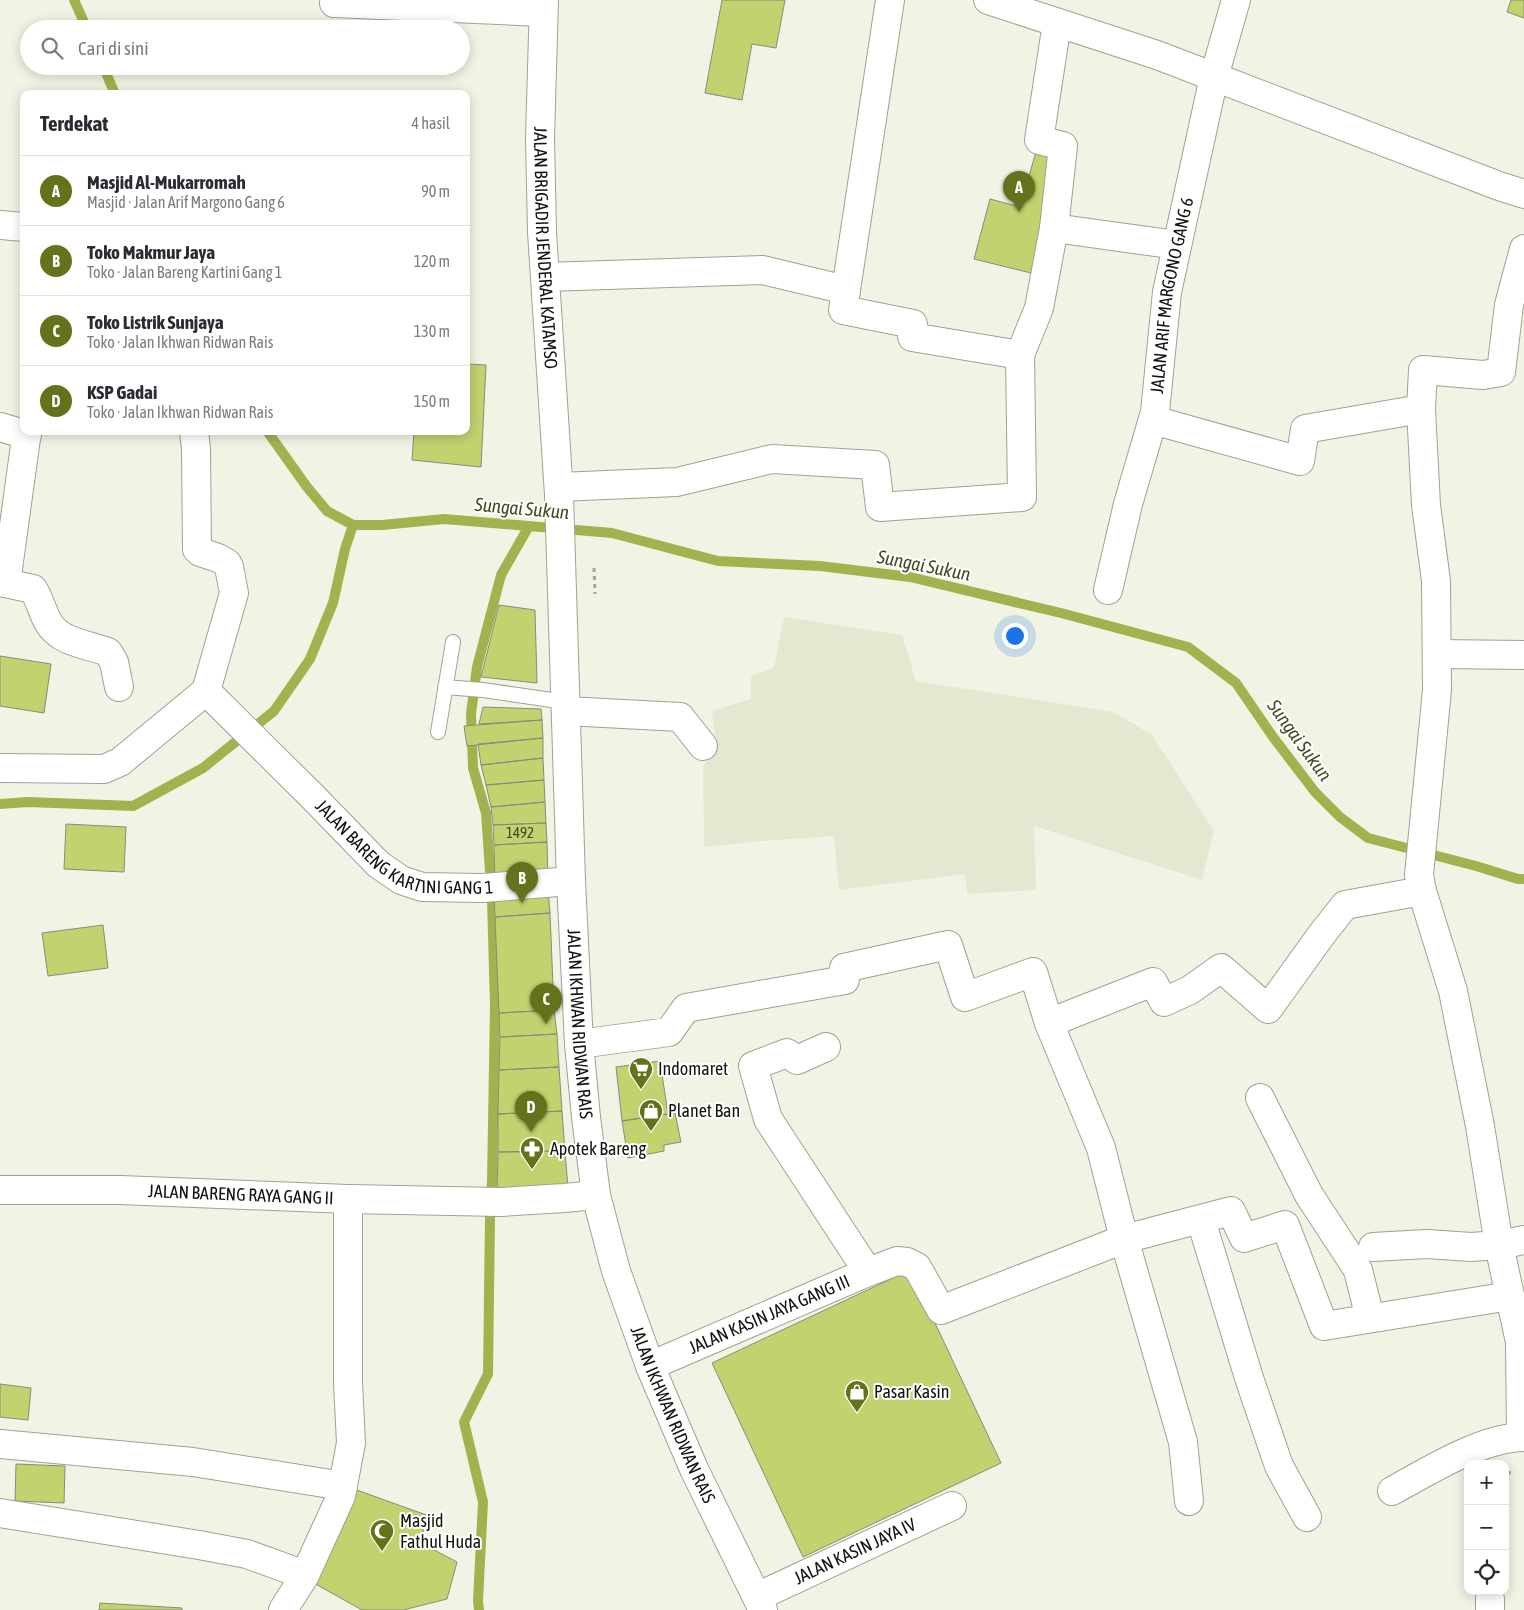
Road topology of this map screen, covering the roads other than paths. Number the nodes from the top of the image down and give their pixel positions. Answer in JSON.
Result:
{"nodes":[{"id":1,"x":890,"y":0,"type":"edge"},
{"id":2,"x":988,"y":0,"type":"edge"},
{"id":3,"x":1236,"y":0,"type":"edge"},
{"id":4,"x":334,"y":3,"type":"dead end"},
{"id":5,"x":543,"y":6,"type":"edge"},
{"id":6,"x":1057,"y":23,"type":"junction"},
{"id":7,"x":1214,"y":77,"type":"junction"},
{"id":8,"x":1524,"y":194,"type":"edge"},
{"id":9,"x":0,"y":225,"type":"edge"},
{"id":10,"x":20,"y":227,"type":"edge"},
{"id":11,"x":1054,"y":228,"type":"junction"},
{"id":12,"x":1177,"y":246,"type":"junction"},
{"id":13,"x":1524,"y":249,"type":"edge"},
{"id":14,"x":544,"y":277,"type":"junction"},
{"id":15,"x":846,"y":290,"type":"junction"},
{"id":16,"x":1020,"y":355,"type":"junction"},
{"id":17,"x":1421,"y":409,"type":"junction"},
{"id":18,"x":1152,"y":420,"type":"junction"},
{"id":19,"x":0,"y":427,"type":"edge"},
{"id":20,"x":20,"y":431,"type":"edge"},
{"id":21,"x":27,"y":435,"type":"edge"},
{"id":22,"x":194,"y":435,"type":"edge"},
{"id":23,"x":559,"y":491,"type":"junction"},
{"id":24,"x":3,"y":582,"type":"edge"},
{"id":25,"x":1108,"y":590,"type":"dead end"},
{"id":26,"x":453,"y":642,"type":"dead end"},
{"id":27,"x":1437,"y":654,"type":"junction"},
{"id":28,"x":1524,"y":654,"type":"edge"},
{"id":29,"x":118,"y":687,"type":"dead end"},
{"id":30,"x":445,"y":688,"type":"junction"},
{"id":31,"x":206,"y":691,"type":"junction"},
{"id":32,"x":566,"y":704,"type":"junction"},
{"id":33,"x":438,"y":732,"type":"dead end"},
{"id":34,"x":703,"y":746,"type":"dead end"},
{"id":35,"x":0,"y":768,"type":"edge"},
{"id":36,"x":571,"y":882,"type":"junction"},
{"id":37,"x":1420,"y":883,"type":"junction"},
{"id":38,"x":1049,"y":1023,"type":"junction"},
{"id":39,"x":580,"y":1044,"type":"junction"},
{"id":40,"x":826,"y":1047,"type":"dead end"},
{"id":41,"x":1260,"y":1098,"type":"dead end"},
{"id":42,"x":0,"y":1190,"type":"edge"},
{"id":43,"x":596,"y":1195,"type":"junction"},
{"id":44,"x":348,"y":1199,"type":"junction"},
{"id":45,"x":1201,"y":1220,"type":"junction"},
{"id":46,"x":1124,"y":1239,"type":"junction"},
{"id":47,"x":1512,"y":1243,"type":"edge"},
{"id":48,"x":1373,"y":1247,"type":"dead end"},
{"id":49,"x":878,"y":1268,"type":"junction"},
{"id":50,"x":1510,"y":1296,"type":"junction"},
{"id":51,"x":1370,"y":1318,"type":"junction"},
{"id":52,"x":650,"y":1366,"type":"junction"},
{"id":53,"x":1523,"y":1437,"type":"edge"},
{"id":54,"x":0,"y":1444,"type":"edge"},
{"id":55,"x":343,"y":1486,"type":"junction"},
{"id":56,"x":1392,"y":1491,"type":"dead end"},
{"id":57,"x":1189,"y":1501,"type":"dead end"},
{"id":58,"x":952,"y":1506,"type":"dead end"},
{"id":59,"x":0,"y":1513,"type":"edge"},
{"id":60,"x":1307,"y":1518,"type":"dead end"},
{"id":61,"x":305,"y":1575,"type":"junction"},
{"id":62,"x":760,"y":1603,"type":"edge"},
{"id":63,"x":283,"y":1610,"type":"edge"}],
"edges":[{"from":1,"to":15,"type":"street"},
{"from":2,"to":6,"type":"street"},
{"from":3,"to":7,"type":"street","name":"JALAN ARIF MARGONO GANG 6"},
{"from":4,"to":5,"type":"street"},
{"from":5,"to":14,"type":"street","name":"JALAN BRIGADIR JENDERAL KATAMSO"},
{"from":6,"to":7,"type":"street"},
{"from":6,"to":11,"type":"street"},
{"from":7,"to":8,"type":"street"},
{"from":7,"to":12,"type":"street","name":"JALAN ARIF MARGONO GANG 6"},
{"from":9,"to":10,"type":"street"},
{"from":11,"to":12,"type":"street"},
{"from":11,"to":16,"type":"street"},
{"from":12,"to":18,"type":"street","name":"JALAN ARIF MARGONO GANG 6"},
{"from":13,"to":17,"type":"street"},
{"from":14,"to":15,"type":"street"},
{"from":14,"to":23,"type":"street","name":"JALAN BRIGADIR JENDERAL KATAMSO"},
{"from":15,"to":16,"type":"street"},
{"from":16,"to":23,"type":"street"},
{"from":17,"to":18,"type":"street"},
{"from":17,"to":27,"type":"street"},
{"from":18,"to":25,"type":"street","name":"JALAN ARIF MARGONO GANG 6"},
{"from":19,"to":20,"type":"street"},
{"from":21,"to":24,"type":"street"},
{"from":22,"to":31,"type":"street"},
{"from":23,"to":32,"type":"street","name":"JALAN IKHWAN RIDWAN RAIS"},
{"from":24,"to":29,"type":"street"},
{"from":26,"to":30,"type":"lane"},
{"from":27,"to":28,"type":"street"},
{"from":27,"to":37,"type":"street"},
{"from":30,"to":32,"type":"lane"},
{"from":30,"to":33,"type":"lane"},
{"from":31,"to":35,"type":"street"},
{"from":31,"to":36,"type":"street","name":"JALAN BARENG KARTINI GANG 1"},
{"from":32,"to":34,"type":"street"},
{"from":32,"to":36,"type":"street","name":"JALAN IKHWAN RIDWAN RAIS"},
{"from":36,"to":39,"type":"street","name":"JALAN IKHWAN RIDWAN RAIS"},
{"from":37,"to":38,"type":"street"},
{"from":37,"to":47,"type":"street"},
{"from":38,"to":39,"type":"street"},
{"from":38,"to":46,"type":"street"},
{"from":39,"to":43,"type":"street","name":"JALAN IKHWAN RIDWAN RAIS"},
{"from":40,"to":49,"type":"street"},
{"from":41,"to":51,"type":"street"},
{"from":42,"to":44,"type":"street","name":"JALAN BARENG RAYA GANG II"},
{"from":43,"to":44,"type":"street","name":"JALAN BARENG RAYA GANG II"},
{"from":43,"to":52,"type":"street","name":"JALAN IKHWAN RIDWAN RAIS"},
{"from":44,"to":55,"type":"street"},
{"from":45,"to":46,"type":"street"},
{"from":45,"to":51,"type":"street"},
{"from":45,"to":60,"type":"street"},
{"from":46,"to":49,"type":"street"},
{"from":46,"to":57,"type":"street"},
{"from":47,"to":48,"type":"street"},
{"from":47,"to":50,"type":"street"},
{"from":49,"to":52,"type":"street","name":"JALAN KASIN JAYA GANG III"},
{"from":50,"to":51,"type":"street"},
{"from":50,"to":53,"type":"street"},
{"from":52,"to":62,"type":"street","name":"JALAN IKHWAN RIDWAN RAIS"},
{"from":53,"to":56,"type":"street"},
{"from":54,"to":55,"type":"street"},
{"from":55,"to":61,"type":"street"},
{"from":58,"to":62,"type":"street","name":"JALAN KASIN JAYA IV"},
{"from":59,"to":61,"type":"street"},
{"from":61,"to":63,"type":"street"}]}
